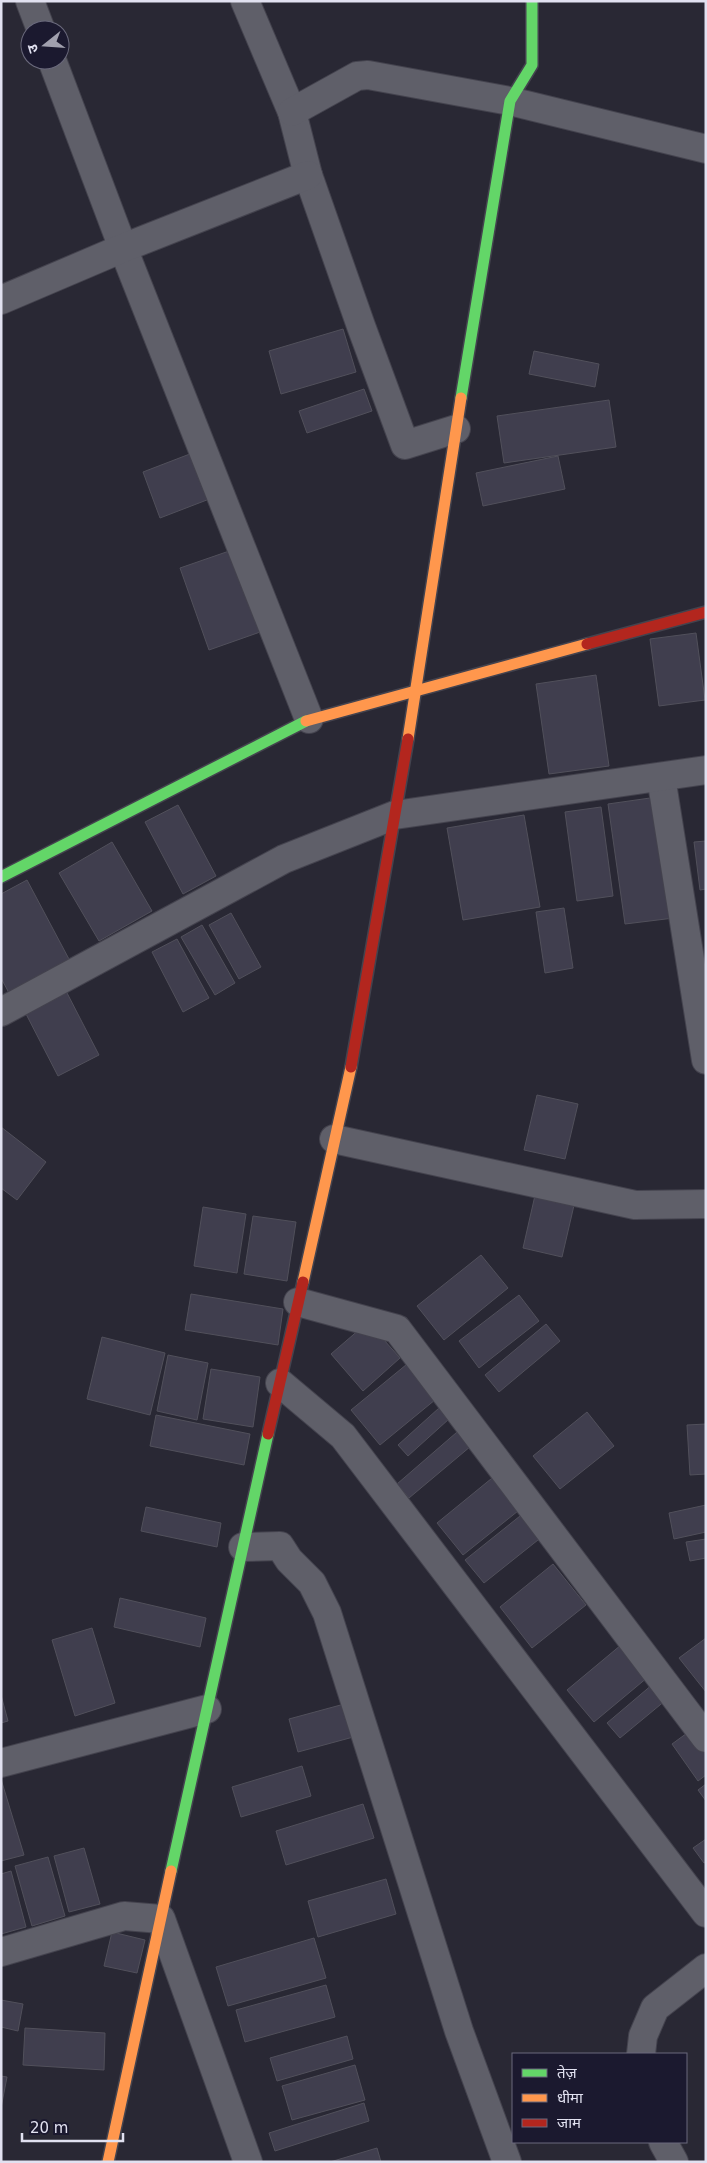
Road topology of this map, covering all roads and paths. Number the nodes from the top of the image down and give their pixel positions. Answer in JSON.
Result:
{"nodes":[{"id":1,"x":30,"y":1,"type":"edge"},
{"id":2,"x":245,"y":1,"type":"edge"},
{"id":3,"x":532,"y":1,"type":"edge"},
{"id":4,"x":37,"y":20,"type":"edge"},
{"id":5,"x":56,"y":70,"type":"edge"},
{"id":6,"x":510,"y":101,"type":"junction"},
{"id":7,"x":292,"y":112,"type":"junction"},
{"id":8,"x":706,"y":149,"type":"edge"},
{"id":9,"x":308,"y":175,"type":"junction"},
{"id":10,"x":123,"y":248,"type":"junction"},
{"id":11,"x":1,"y":300,"type":"edge"},
{"id":12,"x":456,"y":429,"type":"junction"},
{"id":13,"x":706,"y":612,"type":"edge"},
{"id":14,"x":417,"y":688,"type":"junction"},
{"id":15,"x":309,"y":719,"type":"junction"},
{"id":16,"x":706,"y":770,"type":"edge"},
{"id":17,"x":661,"y":777,"type":"junction"},
{"id":18,"x":395,"y":815,"type":"junction"},
{"id":19,"x":1,"y":877,"type":"edge"},
{"id":20,"x":1,"y":1012,"type":"edge"},
{"id":21,"x":706,"y":1060,"type":"edge"},
{"id":22,"x":334,"y":1139,"type":"junction"},
{"id":23,"x":706,"y":1204,"type":"edge"},
{"id":24,"x":298,"y":1302,"type":"junction"},
{"id":25,"x":280,"y":1383,"type":"junction"},
{"id":26,"x":243,"y":1547,"type":"junction"},
{"id":27,"x":207,"y":1709,"type":"junction"},
{"id":28,"x":706,"y":1738,"type":"edge"},
{"id":29,"x":1,"y":1763,"type":"edge"},
{"id":30,"x":706,"y":1913,"type":"edge"},
{"id":31,"x":161,"y":1919,"type":"junction"},
{"id":32,"x":1,"y":1952,"type":"edge"},
{"id":33,"x":706,"y":1968,"type":"edge"},
{"id":34,"x":641,"y":2053,"type":"edge"},
{"id":35,"x":664,"y":2143,"type":"edge"},
{"id":36,"x":108,"y":2162,"type":"edge"},
{"id":37,"x":248,"y":2162,"type":"edge"},
{"id":38,"x":507,"y":2162,"type":"edge"},
{"id":39,"x":674,"y":2162,"type":"edge"}],
"edges":[{"from":1,"to":4,"type":"street"},
{"from":2,"to":7,"type":"street"},
{"from":3,"to":6,"type":"street"},
{"from":5,"to":10,"type":"street"},
{"from":6,"to":7,"type":"street"},
{"from":6,"to":8,"type":"street"},
{"from":6,"to":12,"type":"street"},
{"from":7,"to":9,"type":"street"},
{"from":9,"to":10,"type":"street"},
{"from":9,"to":12,"type":"street"},
{"from":10,"to":11,"type":"street"},
{"from":10,"to":15,"type":"street"},
{"from":12,"to":14,"type":"street"},
{"from":13,"to":14,"type":"street"},
{"from":14,"to":15,"type":"street"},
{"from":14,"to":18,"type":"street"},
{"from":15,"to":19,"type":"street"},
{"from":16,"to":17,"type":"street"},
{"from":17,"to":18,"type":"street"},
{"from":17,"to":21,"type":"street"},
{"from":18,"to":20,"type":"street"},
{"from":18,"to":22,"type":"street"},
{"from":22,"to":23,"type":"street"},
{"from":22,"to":24,"type":"street"},
{"from":24,"to":25,"type":"street"},
{"from":24,"to":28,"type":"street"},
{"from":25,"to":26,"type":"street"},
{"from":25,"to":30,"type":"street"},
{"from":26,"to":27,"type":"street"},
{"from":26,"to":38,"type":"street"},
{"from":27,"to":29,"type":"street"},
{"from":27,"to":31,"type":"street"},
{"from":31,"to":32,"type":"street"},
{"from":31,"to":36,"type":"street"},
{"from":31,"to":37,"type":"street"},
{"from":33,"to":34,"type":"street"},
{"from":35,"to":39,"type":"street"}]}
